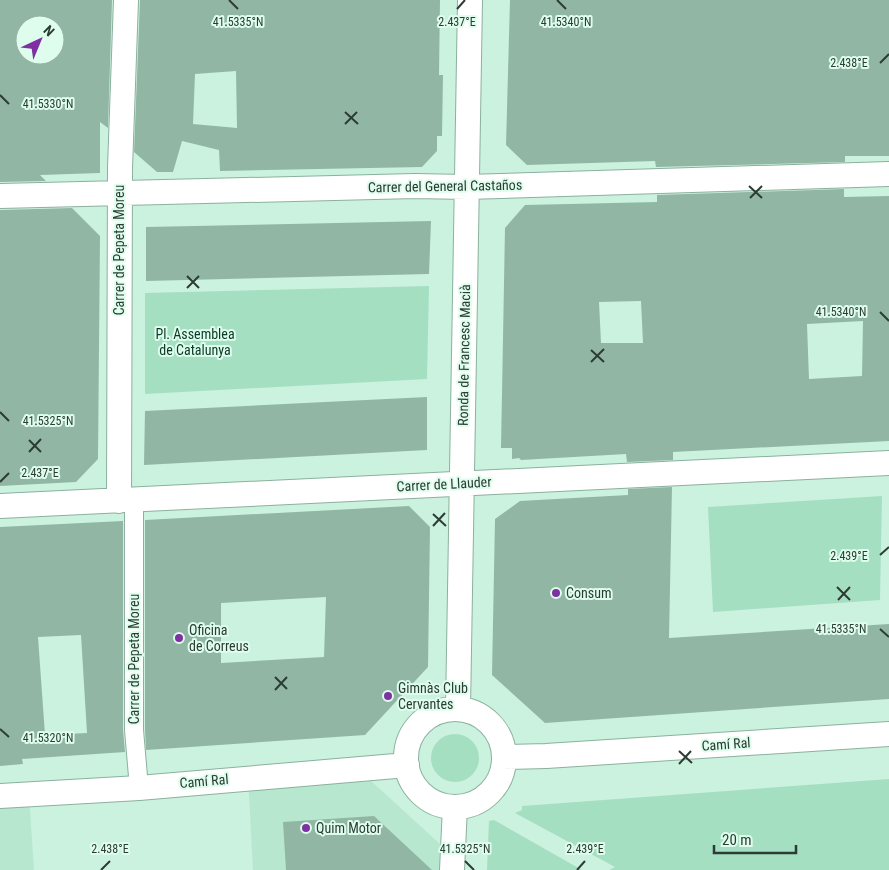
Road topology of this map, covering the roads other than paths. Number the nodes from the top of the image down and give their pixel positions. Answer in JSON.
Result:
{"nodes":[{"id":1,"x":126,"y":0,"type":"edge"},
{"id":2,"x":470,"y":0,"type":"edge"},
{"id":3,"x":889,"y":174,"type":"edge"},
{"id":4,"x":466,"y":187,"type":"junction"},
{"id":5,"x":120,"y":193,"type":"junction"},
{"id":6,"x":0,"y":196,"type":"edge"},
{"id":7,"x":889,"y":463,"type":"edge"},
{"id":8,"x":462,"y":483,"type":"junction"},
{"id":9,"x":126,"y":500,"type":"junction"},
{"id":10,"x":0,"y":506,"type":"edge"},
{"id":11,"x":458,"y":709,"type":"junction"},
{"id":12,"x":889,"y":734,"type":"edge"},
{"id":13,"x":504,"y":757,"type":"junction"},
{"id":14,"x":407,"y":765,"type":"junction"},
{"id":15,"x":139,"y":788,"type":"junction"},
{"id":16,"x":0,"y":796,"type":"edge"},
{"id":17,"x":454,"y":807,"type":"junction"},
{"id":18,"x":452,"y":870,"type":"edge"}],
"edges":[{"from":1,"to":5,"type":"street","name":"Carrer de Pepeta Moreu"},
{"from":2,"to":4,"type":"street","name":"Ronda de Francesc Macià"},
{"from":3,"to":4,"type":"street","name":"Carrer del General Castaños"},
{"from":4,"to":5,"type":"street","name":"Carrer del General Castaños"},
{"from":4,"to":8,"type":"street","name":"Ronda de Francesc Macià"},
{"from":5,"to":6,"type":"street","name":"Carrer del General Castaños"},
{"from":5,"to":9,"type":"street","name":"Carrer de Pepeta Moreu"},
{"from":7,"to":8,"type":"street","name":"Carrer de Llauder"},
{"from":8,"to":9,"type":"street","name":"Carrer de Llauder"},
{"from":8,"to":11,"type":"street","name":"Ronda de Francesc Macià"},
{"from":9,"to":10,"type":"street","name":"Carrer de Llauder"},
{"from":9,"to":15,"type":"street","name":"Carrer de Pepeta Moreu"},
{"from":11,"to":13,"type":"street"},
{"from":11,"to":14,"type":"street"},
{"from":12,"to":13,"type":"street","name":"Camí Ral"},
{"from":13,"to":17,"type":"street"},
{"from":14,"to":15,"type":"street","name":"Camí Ral"},
{"from":14,"to":17,"type":"street"},
{"from":15,"to":16,"type":"street","name":"Camí Ral"},
{"from":17,"to":18,"type":"street"}]}
